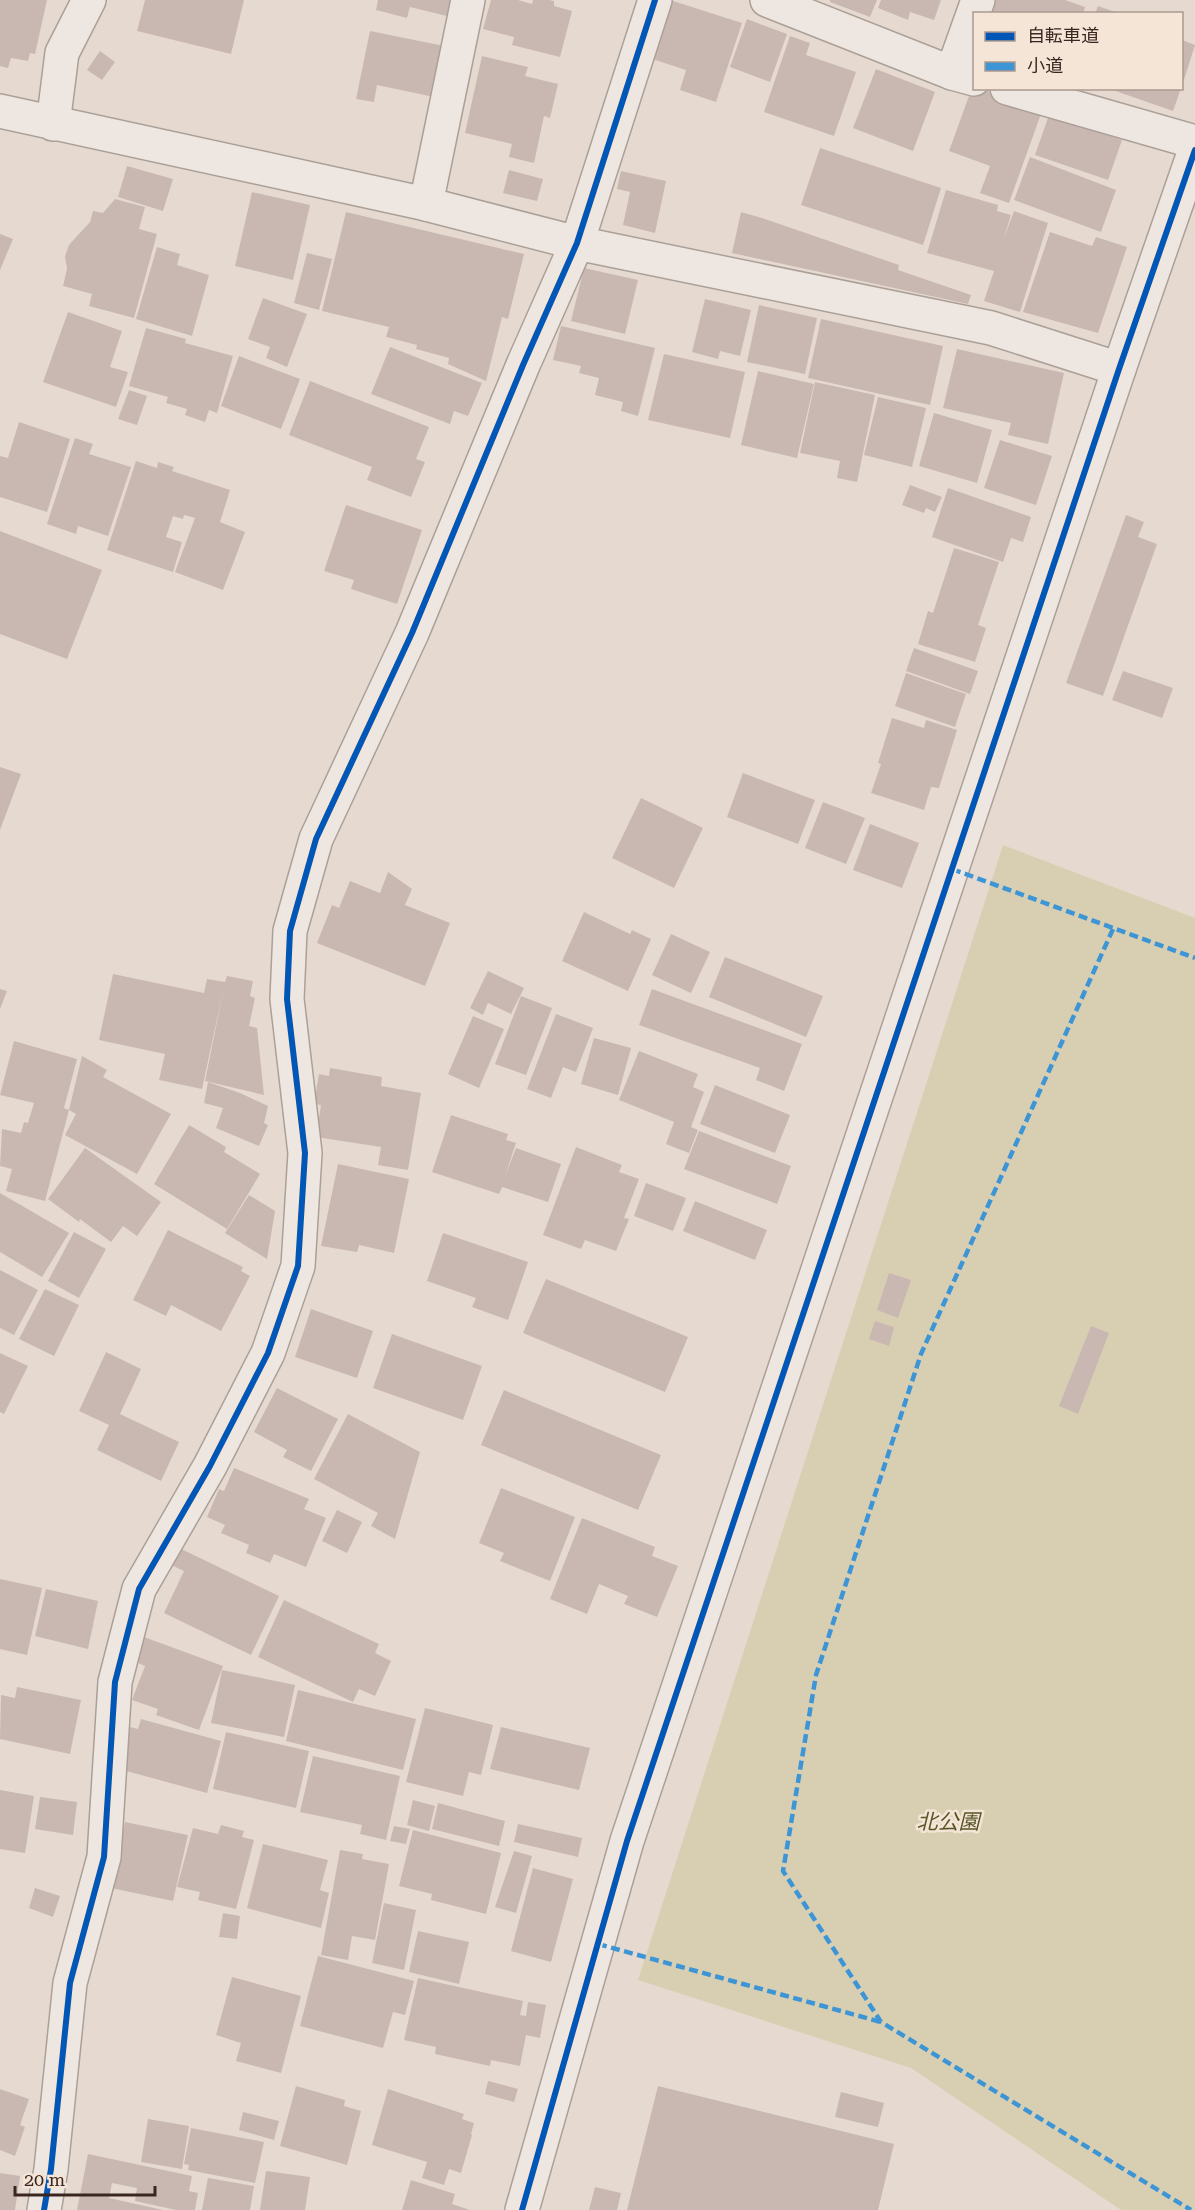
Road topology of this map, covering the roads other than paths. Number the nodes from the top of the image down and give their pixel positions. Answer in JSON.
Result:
{"nodes":[{"id":1,"x":89,"y":0,"type":"edge"},
{"id":2,"x":468,"y":0,"type":"edge"},
{"id":3,"x":655,"y":0,"type":"edge"},
{"id":4,"x":766,"y":0,"type":"edge"},
{"id":5,"x":973,"y":25,"type":"edge"},
{"id":6,"x":963,"y":76,"type":"edge"},
{"id":7,"x":1014,"y":90,"type":"edge"},
{"id":8,"x":0,"y":111,"type":"edge"},
{"id":9,"x":53,"y":124,"type":"junction"},
{"id":10,"x":1195,"y":142,"type":"edge"},
{"id":11,"x":1195,"y":150,"type":"edge"},
{"id":12,"x":426,"y":204,"type":"junction"},
{"id":13,"x":577,"y":243,"type":"junction"},
{"id":14,"x":1119,"y":369,"type":"junction"},
{"id":15,"x":44,"y":2210,"type":"edge"},
{"id":16,"x":522,"y":2210,"type":"edge"}],
"edges":[{"from":1,"to":9,"type":"street"},
{"from":2,"to":12,"type":"street"},
{"from":3,"to":13,"type":"street"},
{"from":4,"to":6,"type":"street"},
{"from":5,"to":6,"type":"street"},
{"from":7,"to":10,"type":"street"},
{"from":8,"to":9,"type":"street"},
{"from":9,"to":12,"type":"street"},
{"from":11,"to":14,"type":"street"},
{"from":12,"to":13,"type":"street"},
{"from":13,"to":14,"type":"street"},
{"from":13,"to":15,"type":"street"},
{"from":14,"to":16,"type":"street"}]}
